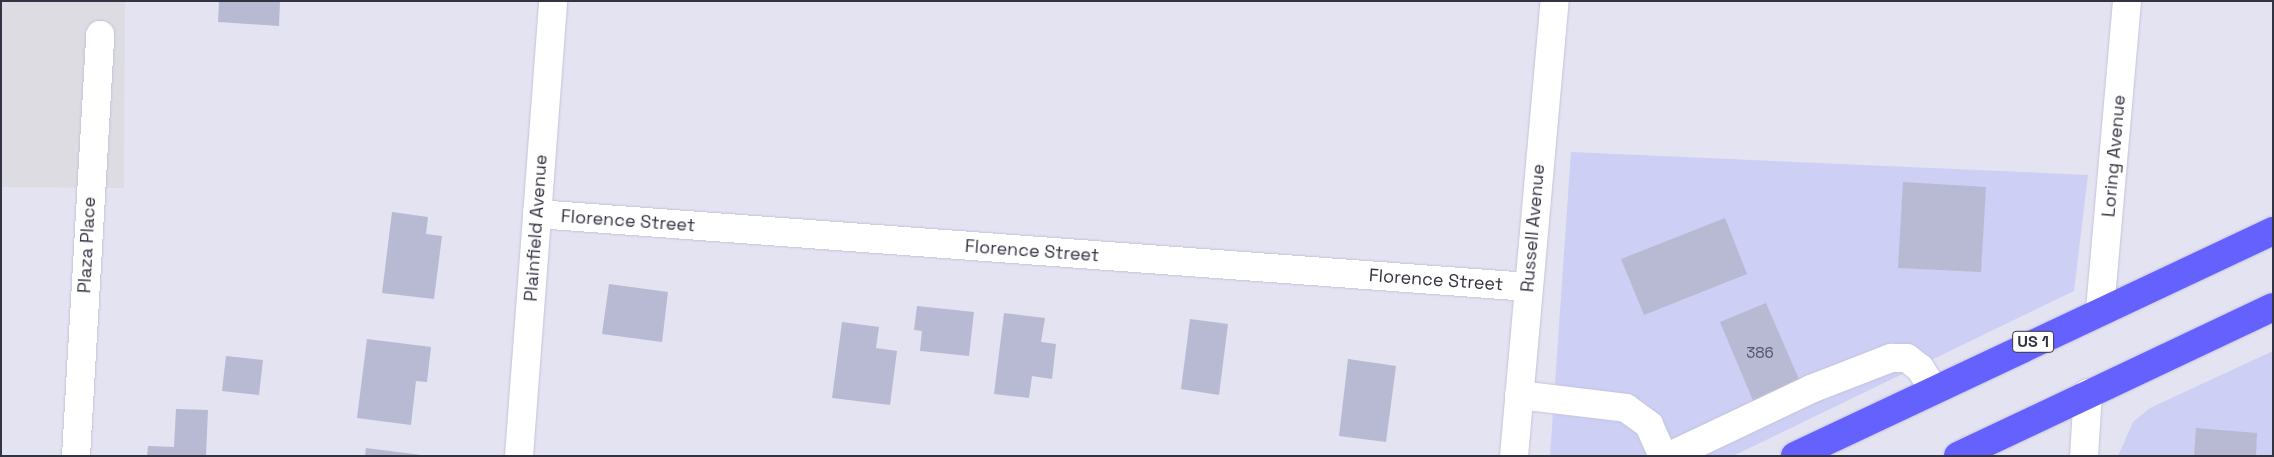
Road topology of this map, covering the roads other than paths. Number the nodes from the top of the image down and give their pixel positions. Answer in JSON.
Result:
{"nodes":[{"id":1,"x":553,"y":1,"type":"edge"},
{"id":2,"x":1555,"y":1,"type":"edge"},
{"id":3,"x":2127,"y":1,"type":"edge"},
{"id":4,"x":100,"y":35,"type":"dead end"},
{"id":5,"x":537,"y":214,"type":"junction"},
{"id":6,"x":2273,"y":231,"type":"edge"},
{"id":7,"x":1528,"y":287,"type":"junction"},
{"id":8,"x":2273,"y":307,"type":"edge"},
{"id":9,"x":2100,"y":310,"type":"junction"},
{"id":10,"x":1933,"y":389,"type":"junction"},
{"id":11,"x":2088,"y":393,"type":"junction"},
{"id":12,"x":1519,"y":395,"type":"junction"},
{"id":13,"x":76,"y":456,"type":"edge"},
{"id":14,"x":519,"y":456,"type":"edge"},
{"id":15,"x":1514,"y":456,"type":"edge"},
{"id":16,"x":1664,"y":456,"type":"edge"},
{"id":17,"x":1670,"y":456,"type":"edge"},
{"id":18,"x":1795,"y":456,"type":"edge"},
{"id":19,"x":1958,"y":456,"type":"edge"},
{"id":20,"x":2084,"y":456,"type":"edge"}],
"edges":[{"from":1,"to":5,"type":"street","name":"Plainfield Avenue"},
{"from":2,"to":7,"type":"street","name":"Russell Avenue"},
{"from":3,"to":9,"type":"street","name":"Loring Avenue"},
{"from":4,"to":13,"type":"street","name":"Plaza Place"},
{"from":5,"to":7,"type":"street","name":"Florence Street"},
{"from":5,"to":14,"type":"street","name":"Plainfield Avenue"},
{"from":6,"to":9,"type":"highway","number":"US 1"},
{"from":7,"to":12,"type":"street","name":"Russell Avenue"},
{"from":8,"to":11,"type":"highway"},
{"from":9,"to":10,"type":"highway","number":"US 1"},
{"from":10,"to":17,"type":"street"},
{"from":10,"to":18,"type":"highway","number":"US 1"},
{"from":11,"to":19,"type":"highway"},
{"from":11,"to":20,"type":"street"},
{"from":12,"to":15,"type":"street","name":"Russell Avenue"},
{"from":12,"to":16,"type":"street"}]}
